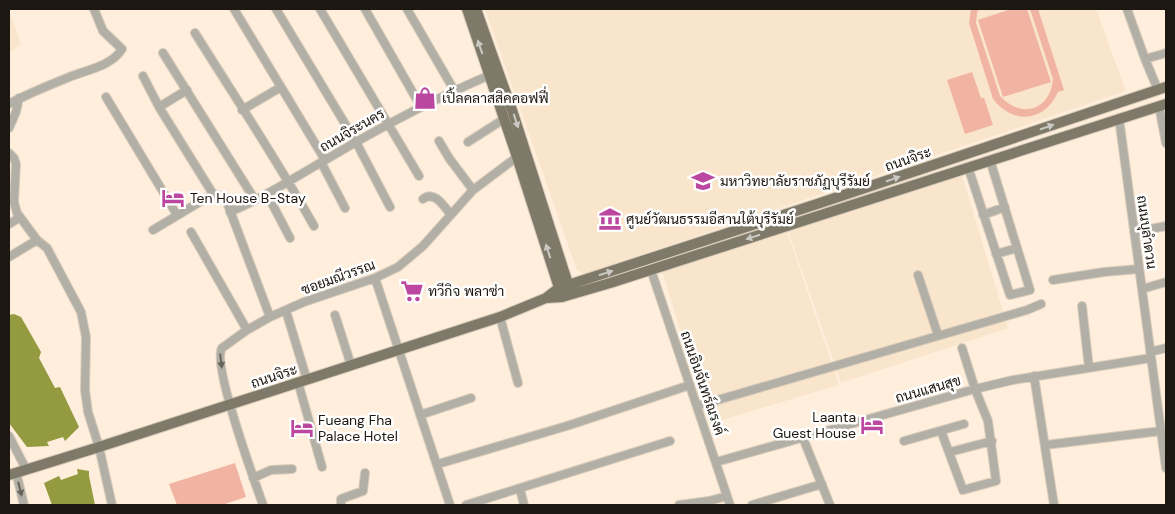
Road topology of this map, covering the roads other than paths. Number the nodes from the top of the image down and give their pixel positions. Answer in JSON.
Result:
{"nodes":[{"id":1,"x":94,"y":9,"type":"edge"},
{"id":2,"x":234,"y":9,"type":"edge"},
{"id":3,"x":276,"y":9,"type":"edge"},
{"id":4,"x":320,"y":9,"type":"edge"},
{"id":5,"x":365,"y":9,"type":"edge"},
{"id":6,"x":407,"y":9,"type":"edge"},
{"id":7,"x":467,"y":9,"type":"edge"},
{"id":8,"x":476,"y":9,"type":"edge"},
{"id":9,"x":1127,"y":9,"type":"edge"},
{"id":10,"x":195,"y":33,"type":"dead end"},
{"id":11,"x":163,"y":53,"type":"dead end"},
{"id":12,"x":1166,"y":53,"type":"edge"},
{"id":13,"x":1146,"y":59,"type":"junction"},
{"id":14,"x":490,"y":75,"type":"junction"},
{"id":15,"x":143,"y":76,"type":"dead end"},
{"id":16,"x":281,"y":88,"type":"junction"},
{"id":17,"x":1162,"y":89,"type":"edge"},
{"id":18,"x":186,"y":90,"type":"junction"},
{"id":19,"x":454,"y":90,"type":"junction"},
{"id":20,"x":106,"y":97,"type":"dead end"},
{"id":21,"x":19,"y":98,"type":"junction"},
{"id":22,"x":9,"y":104,"type":"edge"},
{"id":23,"x":1115,"y":105,"type":"junction"},
{"id":24,"x":1162,"y":105,"type":"edge"},
{"id":25,"x":159,"y":107,"type":"junction"},
{"id":26,"x":421,"y":107,"type":"junction"},
{"id":27,"x":242,"y":110,"type":"junction"},
{"id":28,"x":1119,"y":118,"type":"junction"},
{"id":29,"x":504,"y":119,"type":"junction"},
{"id":30,"x":388,"y":124,"type":"junction"},
{"id":31,"x":9,"y":128,"type":"edge"},
{"id":32,"x":439,"y":141,"type":"dead end"},
{"id":33,"x":356,"y":142,"type":"junction"},
{"id":34,"x":468,"y":142,"type":"dead end"},
{"id":35,"x":1166,"y":143,"type":"edge"},
{"id":36,"x":9,"y":153,"type":"edge"},
{"id":37,"x":517,"y":157,"type":"junction"},
{"id":38,"x":990,"y":160,"type":"junction"},
{"id":39,"x":323,"y":161,"type":"junction"},
{"id":40,"x":968,"y":167,"type":"junction"},
{"id":41,"x":419,"y":176,"type":"dead end"},
{"id":42,"x":289,"y":180,"type":"junction"},
{"id":43,"x":473,"y":190,"type":"junction"},
{"id":44,"x":213,"y":194,"type":"junction"},
{"id":45,"x":267,"y":194,"type":"junction"},
{"id":46,"x":423,"y":199,"type":"dead end"},
{"id":47,"x":255,"y":200,"type":"junction"},
{"id":48,"x":829,"y":200,"type":"junction"},
{"id":49,"x":818,"y":204,"type":"junction"},
{"id":50,"x":390,"y":207,"type":"dead end"},
{"id":51,"x":345,"y":208,"type":"dead end"},
{"id":52,"x":1005,"y":208,"type":"junction"},
{"id":53,"x":833,"y":211,"type":"junction"},
{"id":54,"x":230,"y":212,"type":"junction"},
{"id":55,"x":178,"y":215,"type":"junction"},
{"id":56,"x":451,"y":215,"type":"junction"},
{"id":57,"x":821,"y":215,"type":"junction"},
{"id":58,"x":984,"y":215,"type":"junction"},
{"id":59,"x":19,"y":218,"type":"junction"},
{"id":60,"x":9,"y":224,"type":"edge"},
{"id":61,"x":314,"y":226,"type":"dead end"},
{"id":62,"x":1166,"y":226,"type":"edge"},
{"id":63,"x":153,"y":230,"type":"dead end"},
{"id":64,"x":191,"y":232,"type":"dead end"},
{"id":65,"x":1134,"y":232,"type":"junction"},
{"id":66,"x":290,"y":238,"type":"dead end"},
{"id":67,"x":37,"y":240,"type":"junction"},
{"id":68,"x":1017,"y":248,"type":"junction"},
{"id":69,"x":996,"y":254,"type":"junction"},
{"id":70,"x":10,"y":257,"type":"edge"},
{"id":71,"x":1139,"y":269,"type":"junction"},
{"id":72,"x":651,"y":270,"type":"junction"},
{"id":73,"x":918,"y":275,"type":"dead end"},
{"id":74,"x":375,"y":278,"type":"junction"},
{"id":75,"x":1053,"y":280,"type":"dead end"},
{"id":76,"x":1166,"y":282,"type":"edge"},
{"id":77,"x":1142,"y":289,"type":"junction"},
{"id":78,"x":566,"y":291,"type":"junction"},
{"id":79,"x":1041,"y":304,"type":"dead end"},
{"id":80,"x":1082,"y":306,"type":"dead end"},
{"id":81,"x":286,"y":311,"type":"junction"},
{"id":82,"x":336,"y":315,"type":"dead end"},
{"id":83,"x":270,"y":317,"type":"junction"},
{"id":84,"x":500,"y":317,"type":"junction"},
{"id":85,"x":247,"y":330,"type":"junction"},
{"id":86,"x":938,"y":335,"type":"junction"},
{"id":87,"x":962,"y":348,"type":"dead end"},
{"id":88,"x":1166,"y":348,"type":"edge"},
{"id":89,"x":400,"y":350,"type":"junction"},
{"id":90,"x":1151,"y":355,"type":"junction"},
{"id":91,"x":351,"y":365,"type":"junction"},
{"id":92,"x":1090,"y":368,"type":"junction"},
{"id":93,"x":1034,"y":376,"type":"junction"},
{"id":94,"x":302,"y":381,"type":"junction"},
{"id":95,"x":518,"y":383,"type":"dead end"},
{"id":96,"x":690,"y":385,"type":"junction"},
{"id":97,"x":975,"y":389,"type":"junction"},
{"id":98,"x":471,"y":398,"type":"dead end"},
{"id":99,"x":230,"y":404,"type":"junction"},
{"id":100,"x":697,"y":406,"type":"junction"},
{"id":101,"x":420,"y":415,"type":"junction"},
{"id":102,"x":964,"y":424,"type":"dead end"},
{"id":103,"x":941,"y":431,"type":"junction"},
{"id":104,"x":1161,"y":431,"type":"junction"},
{"id":105,"x":9,"y":436,"type":"edge"},
{"id":106,"x":803,"y":438,"type":"junction"},
{"id":107,"x":670,"y":441,"type":"dead end"},
{"id":108,"x":992,"y":441,"type":"junction"},
{"id":109,"x":904,"y":442,"type":"dead end"},
{"id":110,"x":1045,"y":446,"type":"junction"},
{"id":111,"x":99,"y":447,"type":"junction"},
{"id":112,"x":950,"y":452,"type":"junction"},
{"id":113,"x":716,"y":462,"type":"junction"},
{"id":114,"x":438,"y":464,"type":"junction"},
{"id":115,"x":322,"y":467,"type":"dead end"},
{"id":116,"x":1166,"y":468,"type":"edge"},
{"id":117,"x":292,"y":469,"type":"dead end"},
{"id":118,"x":17,"y":472,"type":"edge"},
{"id":119,"x":365,"y":474,"type":"dead end"},
{"id":120,"x":253,"y":478,"type":"junction"},
{"id":121,"x":822,"y":484,"type":"junction"},
{"id":122,"x":520,"y":489,"type":"junction"},
{"id":123,"x":727,"y":496,"type":"junction"},
{"id":124,"x":24,"y":505,"type":"edge"},
{"id":125,"x":112,"y":505,"type":"edge"},
{"id":126,"x":263,"y":505,"type":"edge"},
{"id":127,"x":341,"y":505,"type":"edge"},
{"id":128,"x":450,"y":505,"type":"edge"},
{"id":129,"x":466,"y":505,"type":"edge"},
{"id":130,"x":524,"y":505,"type":"edge"},
{"id":131,"x":679,"y":505,"type":"edge"},
{"id":132,"x":730,"y":505,"type":"edge"},
{"id":133,"x":752,"y":505,"type":"edge"},
{"id":134,"x":830,"y":505,"type":"edge"},
{"id":135,"x":1054,"y":505,"type":"edge"}],
"edges":[{"from":1,"to":21,"type":"street"},
{"from":2,"to":16,"type":"street"},
{"from":3,"to":33,"type":"street"},
{"from":4,"to":30,"type":"street"},
{"from":5,"to":26,"type":"street"},
{"from":6,"to":19,"type":"street"},
{"from":14,"to":7,"type":"main road","one_way":true},
{"from":8,"to":78,"type":"main road","one_way":true},
{"from":9,"to":13,"type":"street"},
{"from":10,"to":27,"type":"street"},
{"from":11,"to":18,"type":"street"},
{"from":12,"to":13,"type":"street"},
{"from":13,"to":17,"type":"street"},
{"from":14,"to":19,"type":"street","name":"ถนนจิระนคร"},
{"from":14,"to":29,"type":"main road"},
{"from":15,"to":25,"type":"street"},
{"from":16,"to":27,"type":"street"},
{"from":16,"to":39,"type":"street"},
{"from":17,"to":23,"type":"main road","name":"ถนนจิระ"},
{"from":18,"to":25,"type":"street"},
{"from":18,"to":47,"type":"street"},
{"from":19,"to":26,"type":"street","name":"ถนนจิระนคร"},
{"from":20,"to":55,"type":"street"},
{"from":21,"to":22,"type":"street"},
{"from":21,"to":31,"type":"street"},
{"from":23,"to":28,"type":"main road"},
{"from":48,"to":23,"type":"main road","name":"ถนนจิระ","one_way":true},
{"from":24,"to":28,"type":"main road","name":"ถนนจิระ"},
{"from":24,"to":35,"type":"street"},
{"from":25,"to":44,"type":"street"},
{"from":26,"to":30,"type":"street","name":"ถนนจิระนคร"},
{"from":27,"to":42,"type":"street"},
{"from":28,"to":38,"type":"main road","name":"ถนนจิระ"},
{"from":28,"to":65,"type":"street","name":"ถนนบุลำดวน"},
{"from":29,"to":34,"type":"street"},
{"from":29,"to":37,"type":"main road"},
{"from":30,"to":33,"type":"street","name":"ถนนจิระนคร"},
{"from":30,"to":41,"type":"street"},
{"from":32,"to":43,"type":"street"},
{"from":33,"to":39,"type":"street","name":"ถนนจิระนคร"},
{"from":33,"to":50,"type":"street"},
{"from":36,"to":59,"type":"street"},
{"from":37,"to":43,"type":"street","name":"ซอยมณีวรรณ"},
{"from":78,"to":37,"type":"main road","one_way":true},
{"from":38,"to":40,"type":"main road","name":"ถนนจิระ"},
{"from":38,"to":52,"type":"street"},
{"from":39,"to":42,"type":"street","name":"ถนนจิระนคร"},
{"from":39,"to":51,"type":"street"},
{"from":40,"to":53,"type":"main road","name":"ถนนจิระ"},
{"from":40,"to":58,"type":"street"},
{"from":42,"to":45,"type":"street","name":"ถนนจิระนคร"},
{"from":42,"to":61,"type":"street"},
{"from":43,"to":56,"type":"street","name":"ซอยมณีวรรณ"},
{"from":44,"to":54,"type":"street"},
{"from":44,"to":55,"type":"street"},
{"from":45,"to":47,"type":"street","name":"ถนนจิระนคร"},
{"from":45,"to":66,"type":"street"},
{"from":46,"to":56,"type":"street"},
{"from":47,"to":54,"type":"street","name":"ถนนจิระนคร"},
{"from":48,"to":49,"type":"main road","name":"ถนนจิระ"},
{"from":48,"to":53,"type":"main road"},
{"from":49,"to":57,"type":"main road"},
{"from":78,"to":49,"type":"main road","name":"ถนนจิระ","one_way":true},
{"from":52,"to":58,"type":"street"},
{"from":52,"to":68,"type":"street"},
{"from":53,"to":57,"type":"main road","name":"ถนนจิระ"},
{"from":54,"to":83,"type":"street"},
{"from":55,"to":63,"type":"street"},
{"from":56,"to":74,"type":"street","name":"ซอยมณีวรรณ"},
{"from":57,"to":72,"type":"main road","name":"ถนนจิระ","one_way":true},
{"from":58,"to":69,"type":"street"},
{"from":59,"to":60,"type":"street"},
{"from":59,"to":67,"type":"street"},
{"from":62,"to":65,"type":"street"},
{"from":64,"to":85,"type":"street"},
{"from":65,"to":71,"type":"street","name":"ถนนบุลำดวน"},
{"from":67,"to":70,"type":"street"},
{"from":67,"to":111,"type":"street"},
{"from":68,"to":69,"type":"street"},
{"from":68,"to":69,"type":"street"},
{"from":71,"to":75,"type":"street"},
{"from":71,"to":77,"type":"street","name":"ถนนบุลำดวน"},
{"from":72,"to":78,"type":"main road","name":"ถนนจิระ"},
{"from":72,"to":96,"type":"street","name":"ถนนอินจันทร์ณรงค์"},
{"from":73,"to":86,"type":"street"},
{"from":74,"to":81,"type":"street","name":"ซอยมณีวรรณ"},
{"from":74,"to":89,"type":"street"},
{"from":76,"to":77,"type":"street"},
{"from":77,"to":90,"type":"street","name":"ถนนบุลำดวน"},
{"from":78,"to":84,"type":"main road","name":"ถนนจิระ"},
{"from":79,"to":86,"type":"street"},
{"from":80,"to":92,"type":"street"},
{"from":81,"to":83,"type":"street","name":"ซอยมณีวรรณ"},
{"from":81,"to":94,"type":"street"},
{"from":82,"to":91,"type":"street"},
{"from":83,"to":85,"type":"street","name":"ซอยมณีวรรณ"},
{"from":84,"to":89,"type":"main road","name":"ถนนจิระ"},
{"from":84,"to":95,"type":"street"},
{"from":85,"to":99,"type":"street","name":"ซอยมณีวรรณ","one_way":true},
{"from":86,"to":100,"type":"street"},
{"from":87,"to":97,"type":"street"},
{"from":88,"to":90,"type":"street","name":"ถนนแสนสุข"},
{"from":89,"to":91,"type":"main road","name":"ถนนจิระ"},
{"from":89,"to":101,"type":"street"},
{"from":90,"to":92,"type":"street","name":"ถนนแสนสุข"},
{"from":90,"to":104,"type":"street","name":"ถนนบุลำดวน"},
{"from":91,"to":94,"type":"main road","name":"ถนนจิระ"},
{"from":92,"to":93,"type":"street","name":"ถนนแสนสุข"},
{"from":93,"to":97,"type":"street","name":"ถนนแสนสุข"},
{"from":93,"to":110,"type":"street"},
{"from":94,"to":99,"type":"main road","name":"ถนนจิระ"},
{"from":94,"to":115,"type":"street"},
{"from":96,"to":100,"type":"street","name":"ถนนอินจันทร์ณรงค์"},
{"from":96,"to":114,"type":"street"},
{"from":97,"to":106,"type":"street","name":"ถนนแสนสุข"},
{"from":97,"to":108,"type":"street"},
{"from":98,"to":101,"type":"street"},
{"from":99,"to":111,"type":"main road","name":"ถนนจิระ"},
{"from":99,"to":120,"type":"street"},
{"from":100,"to":113,"type":"street","name":"ถนนอินจันทร์ณรงค์"},
{"from":101,"to":114,"type":"street"},
{"from":102,"to":103,"type":"street"},
{"from":103,"to":109,"type":"street"},
{"from":103,"to":112,"type":"street"},
{"from":104,"to":110,"type":"street"},
{"from":104,"to":116,"type":"street","name":"ถนนบุลำดวน"},
{"from":105,"to":118,"type":"street"},
{"from":106,"to":113,"type":"street","name":"ถนนแสนสุข"},
{"from":106,"to":121,"type":"street"},
{"from":107,"to":122,"type":"street"},
{"from":108,"to":112,"type":"street"},
{"from":108,"to":112,"type":"street"},
{"from":110,"to":135,"type":"street"},
{"from":111,"to":118,"type":"main road","name":"ถนนจิระ"},
{"from":111,"to":125,"type":"street"},
{"from":113,"to":123,"type":"street","name":"ถนนอินจันทร์ณรงค์"},
{"from":114,"to":128,"type":"street"},
{"from":117,"to":120,"type":"street"},
{"from":118,"to":124,"type":"street","one_way":true},
{"from":119,"to":127,"type":"street"},
{"from":120,"to":126,"type":"street"},
{"from":121,"to":133,"type":"street"},
{"from":121,"to":134,"type":"street"},
{"from":122,"to":129,"type":"street"},
{"from":122,"to":130,"type":"street"},
{"from":123,"to":131,"type":"street"},
{"from":123,"to":132,"type":"street","name":"ถนนอินจันทร์ณรงค์"}]}
